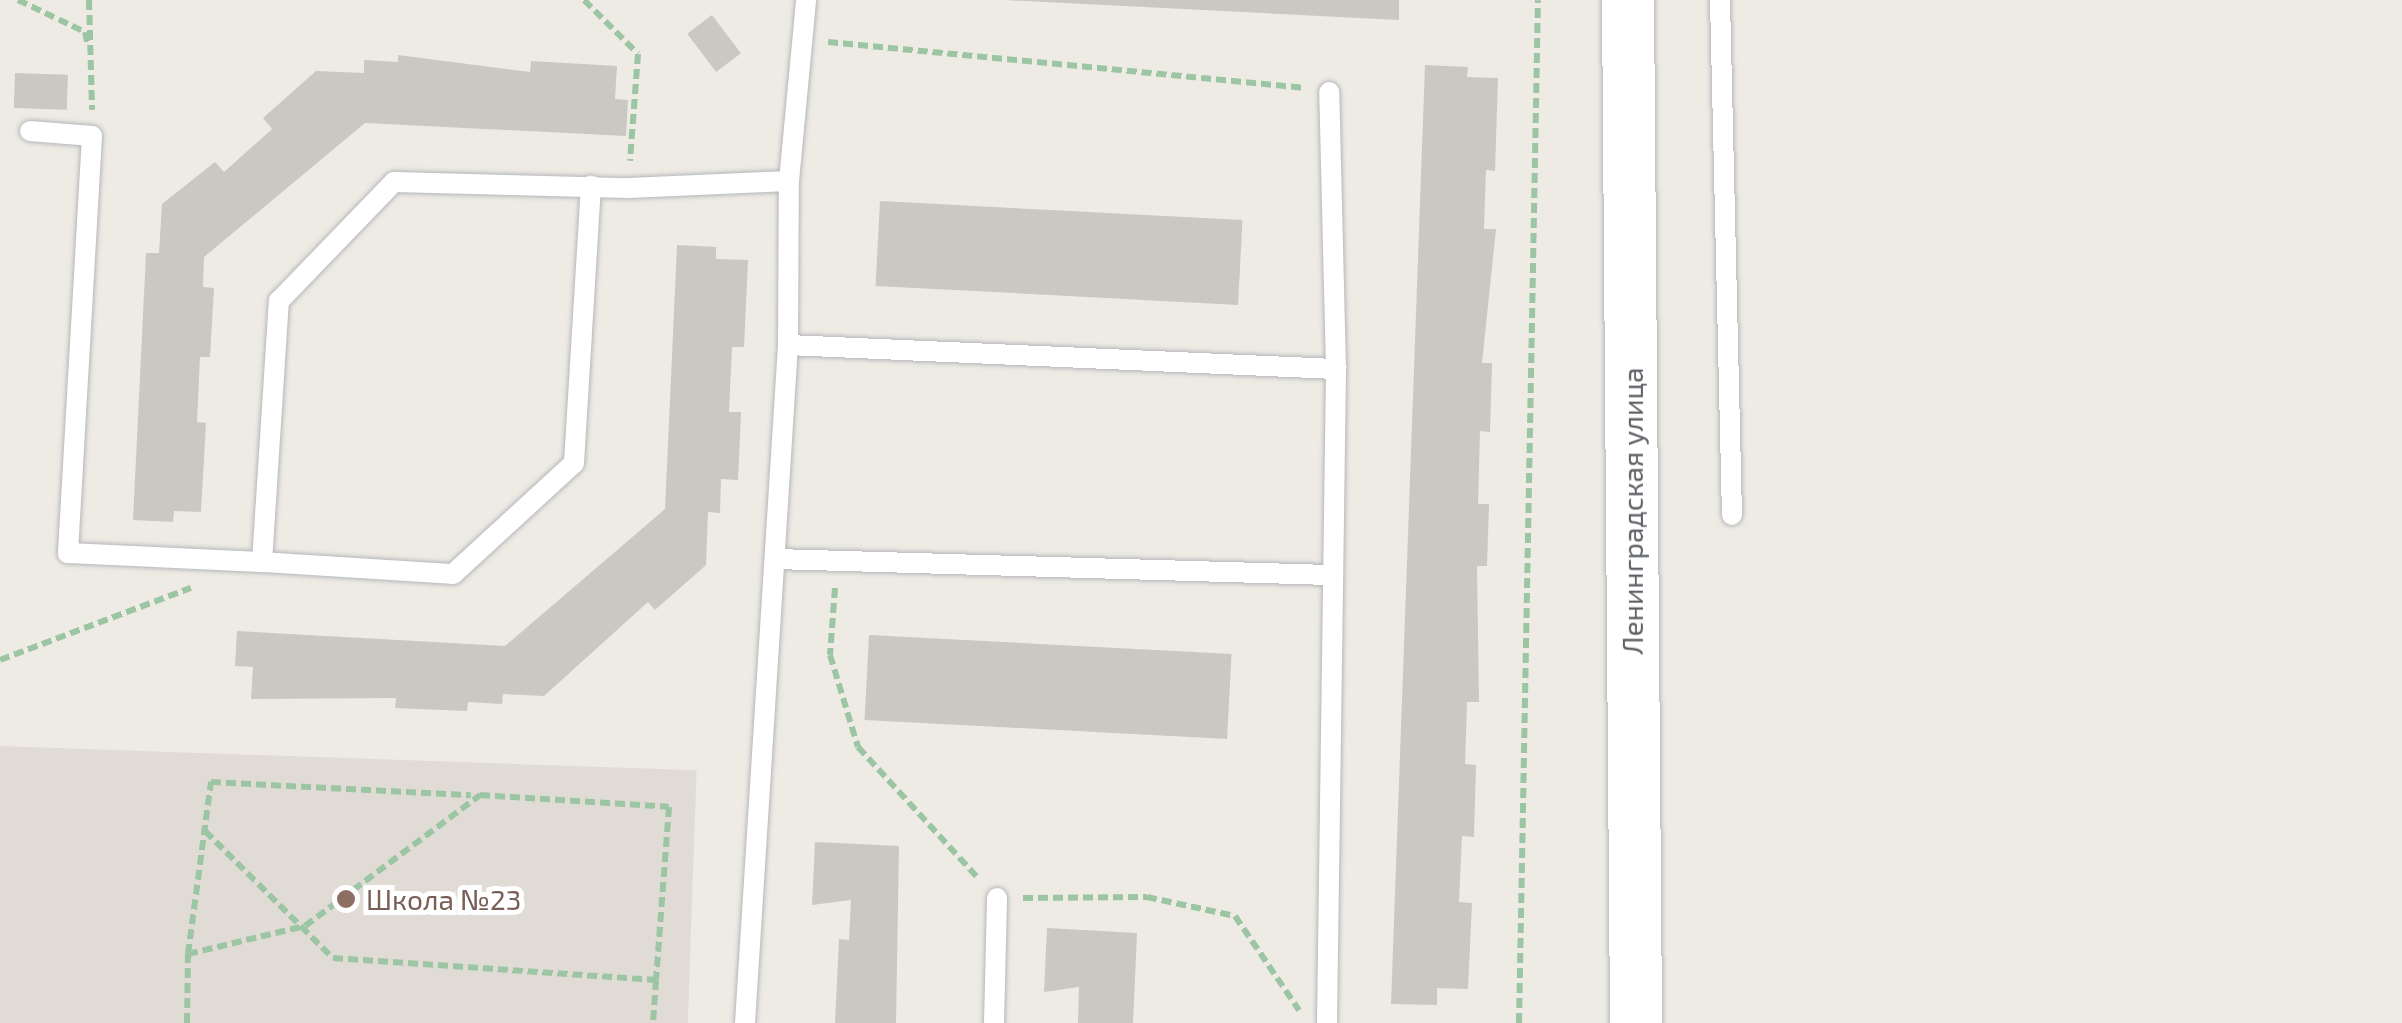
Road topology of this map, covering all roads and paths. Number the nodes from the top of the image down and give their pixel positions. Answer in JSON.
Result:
{"nodes":[{"id":1,"x":18,"y":0,"type":"edge"},
{"id":2,"x":89,"y":0,"type":"edge"},
{"id":3,"x":584,"y":0,"type":"edge"},
{"id":4,"x":806,"y":0,"type":"edge"},
{"id":5,"x":1538,"y":0,"type":"edge"},
{"id":6,"x":1628,"y":0,"type":"edge"},
{"id":7,"x":1720,"y":0,"type":"edge"},
{"id":8,"x":803,"y":40,"type":"junction"},
{"id":9,"x":92,"y":66,"type":"junction"},
{"id":10,"x":1330,"y":92,"type":"joint"},
{"id":11,"x":30,"y":131,"type":"dead end"},
{"id":12,"x":92,"y":136,"type":"junction"},
{"id":13,"x":789,"y":181,"type":"junction"},
{"id":14,"x":591,"y":186,"type":"junction"},
{"id":15,"x":628,"y":188,"type":"junction"},
{"id":16,"x":788,"y":345,"type":"junction"},
{"id":17,"x":1336,"y":370,"type":"junction"},
{"id":18,"x":1732,"y":515,"type":"dead end"},
{"id":19,"x":775,"y":558,"type":"junction"},
{"id":20,"x":838,"y":560,"type":"junction"},
{"id":21,"x":262,"y":562,"type":"junction"},
{"id":22,"x":1332,"y":575,"type":"junction"},
{"id":23,"x":0,"y":660,"type":"edge"},
{"id":24,"x":474,"y":795,"type":"junction"},
{"id":25,"x":205,"y":831,"type":"junction"},
{"id":26,"x":998,"y":898,"type":"junction"},
{"id":27,"x":305,"y":926,"type":"junction"},
{"id":28,"x":188,"y":954,"type":"junction"},
{"id":29,"x":656,"y":980,"type":"junction"},
{"id":30,"x":187,"y":1023,"type":"edge"},
{"id":31,"x":653,"y":1023,"type":"edge"},
{"id":32,"x":745,"y":1023,"type":"edge"},
{"id":33,"x":994,"y":1023,"type":"edge"},
{"id":34,"x":1309,"y":1023,"type":"edge"},
{"id":35,"x":1327,"y":1023,"type":"edge"},
{"id":36,"x":1519,"y":1023,"type":"edge"},
{"id":37,"x":1636,"y":1023,"type":"edge"}],
"edges":[{"from":1,"to":9,"type":"path"},
{"from":2,"to":9,"type":"path"},
{"from":3,"to":15,"type":"path"},
{"from":4,"to":8,"type":"lane"},
{"from":5,"to":36,"type":"path"},
{"from":6,"to":37,"type":"street","name":"Ленинградская улица"},
{"from":7,"to":18,"type":"lane"},
{"from":8,"to":10,"type":"path"},
{"from":8,"to":13,"type":"lane"},
{"from":9,"to":12,"type":"path"},
{"from":10,"to":17,"type":"lane"},
{"from":11,"to":12,"type":"lane"},
{"from":12,"to":21,"type":"lane"},
{"from":13,"to":15,"type":"lane"},
{"from":13,"to":16,"type":"lane"},
{"from":14,"to":15,"type":"lane"},
{"from":14,"to":21,"type":"lane"},
{"from":14,"to":21,"type":"lane"},
{"from":16,"to":17,"type":"lane"},
{"from":16,"to":19,"type":"lane"},
{"from":17,"to":22,"type":"lane"},
{"from":19,"to":20,"type":"lane"},
{"from":19,"to":32,"type":"lane"},
{"from":20,"to":22,"type":"lane"},
{"from":20,"to":26,"type":"path"},
{"from":21,"to":23,"type":"path"},
{"from":22,"to":35,"type":"lane"},
{"from":24,"to":25,"type":"path"},
{"from":24,"to":27,"type":"path"},
{"from":24,"to":29,"type":"path"},
{"from":25,"to":27,"type":"path"},
{"from":25,"to":28,"type":"path"},
{"from":26,"to":33,"type":"lane"},
{"from":26,"to":34,"type":"path"},
{"from":27,"to":28,"type":"path"},
{"from":27,"to":29,"type":"path"},
{"from":28,"to":30,"type":"path"},
{"from":29,"to":31,"type":"path"}]}
